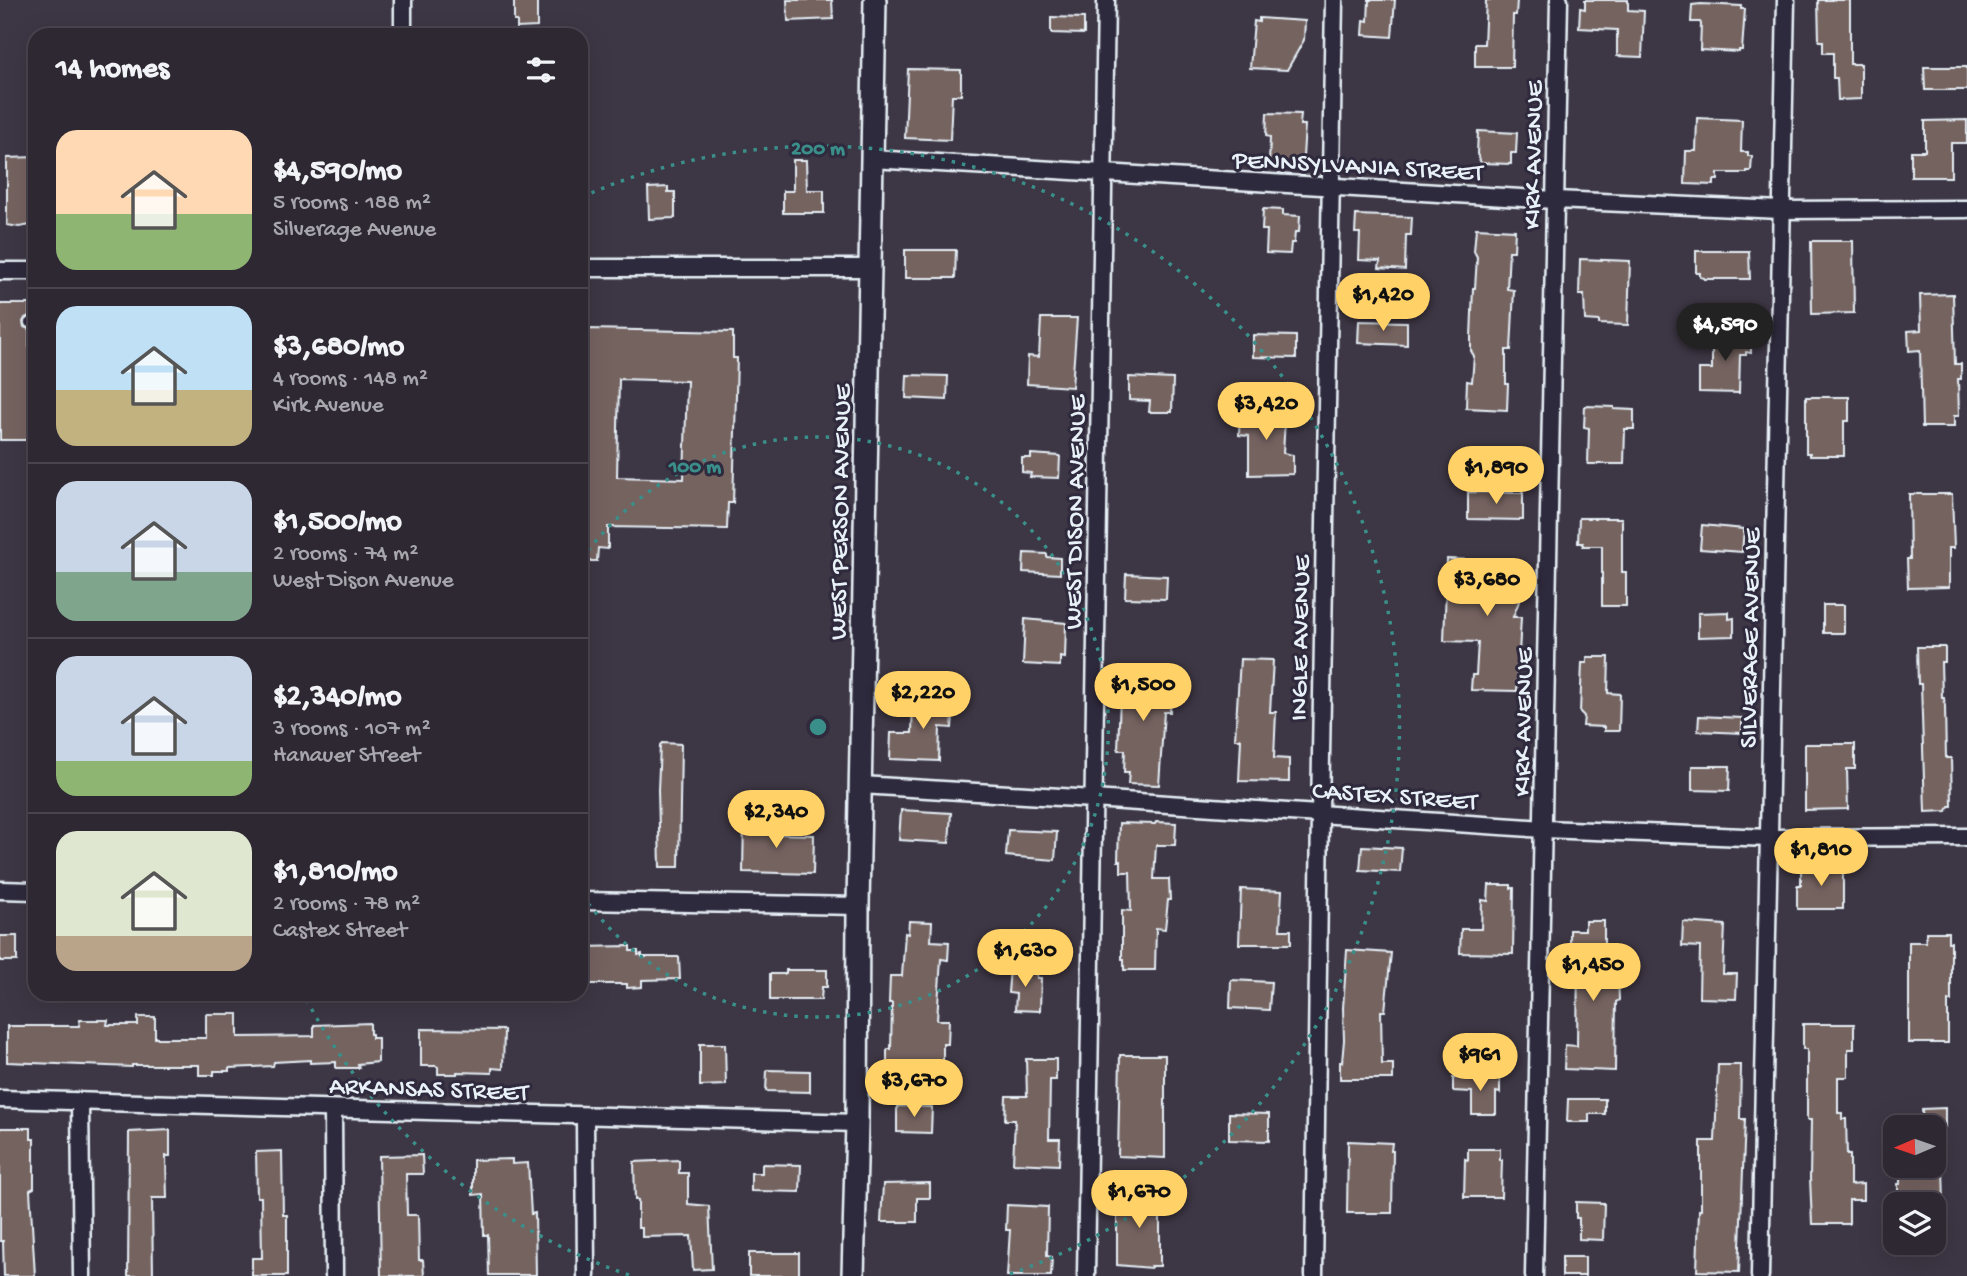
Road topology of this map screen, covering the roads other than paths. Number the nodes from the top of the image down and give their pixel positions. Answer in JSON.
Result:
{"nodes":[{"id":1,"x":403,"y":0,"type":"edge"},
{"id":2,"x":874,"y":0,"type":"edge"},
{"id":3,"x":1105,"y":0,"type":"edge"},
{"id":4,"x":1334,"y":0,"type":"edge"},
{"id":5,"x":1559,"y":0,"type":"edge"},
{"id":6,"x":1786,"y":0,"type":"edge"},
{"id":7,"x":404,"y":28,"type":"edge"},
{"id":8,"x":872,"y":159,"type":"junction"},
{"id":9,"x":1103,"y":172,"type":"junction"},
{"id":10,"x":1330,"y":187,"type":"junction"},
{"id":11,"x":1555,"y":200,"type":"junction"},
{"id":12,"x":1967,"y":209,"type":"edge"},
{"id":13,"x":1782,"y":210,"type":"junction"},
{"id":14,"x":588,"y":268,"type":"edge"},
{"id":15,"x":871,"y":268,"type":"junction"},
{"id":16,"x":0,"y":271,"type":"edge"},
{"id":17,"x":28,"y":271,"type":"edge"},
{"id":18,"x":861,"y":785,"type":"junction"},
{"id":19,"x":1093,"y":799,"type":"junction"},
{"id":20,"x":1320,"y":813,"type":"junction"},
{"id":21,"x":1544,"y":829,"type":"junction"},
{"id":22,"x":1769,"y":838,"type":"junction"},
{"id":23,"x":1967,"y":838,"type":"edge"},
{"id":24,"x":0,"y":890,"type":"edge"},
{"id":25,"x":28,"y":891,"type":"edge"},
{"id":26,"x":588,"y":901,"type":"edge"},
{"id":27,"x":858,"y":906,"type":"junction"},
{"id":28,"x":0,"y":1099,"type":"edge"},
{"id":29,"x":80,"y":1101,"type":"junction"},
{"id":30,"x":333,"y":1109,"type":"junction"},
{"id":31,"x":585,"y":1116,"type":"junction"},
{"id":32,"x":857,"y":1123,"type":"junction"},
{"id":33,"x":82,"y":1276,"type":"edge"},
{"id":34,"x":334,"y":1276,"type":"edge"},
{"id":35,"x":586,"y":1276,"type":"edge"},
{"id":36,"x":853,"y":1276,"type":"edge"},
{"id":37,"x":1086,"y":1276,"type":"edge"},
{"id":38,"x":1314,"y":1276,"type":"edge"},
{"id":39,"x":1534,"y":1276,"type":"edge"},
{"id":40,"x":1760,"y":1276,"type":"edge"}],
"edges":[{"from":1,"to":7,"type":"street"},
{"from":2,"to":8,"type":"street","name":"WEST PERSON AVENUE"},
{"from":3,"to":9,"type":"street","name":"WEST DISON AVENUE"},
{"from":4,"to":10,"type":"street","name":"INGLE AVENUE"},
{"from":5,"to":11,"type":"street","name":"KIRK AVENUE"},
{"from":6,"to":13,"type":"street","name":"SILVERAGE AVENUE"},
{"from":8,"to":9,"type":"street","name":"PENNSYLVANIA STREET"},
{"from":8,"to":15,"type":"street","name":"WEST PERSON AVENUE"},
{"from":9,"to":10,"type":"street","name":"PENNSYLVANIA STREET"},
{"from":9,"to":19,"type":"street","name":"WEST DISON AVENUE"},
{"from":10,"to":11,"type":"street","name":"PENNSYLVANIA STREET"},
{"from":10,"to":20,"type":"street","name":"INGLE AVENUE"},
{"from":11,"to":13,"type":"street","name":"PENNSYLVANIA STREET"},
{"from":11,"to":21,"type":"street","name":"KIRK AVENUE"},
{"from":12,"to":13,"type":"street","name":"PENNSYLVANIA STREET"},
{"from":13,"to":22,"type":"street","name":"SILVERAGE AVENUE"},
{"from":14,"to":15,"type":"street"},
{"from":15,"to":18,"type":"street","name":"WEST PERSON AVENUE"},
{"from":16,"to":17,"type":"street"},
{"from":18,"to":19,"type":"street","name":"CASTEX STREET"},
{"from":18,"to":27,"type":"street","name":"WEST PERSON AVENUE"},
{"from":19,"to":20,"type":"street","name":"CASTEX STREET"},
{"from":19,"to":37,"type":"street","name":"WEST DISON AVENUE"},
{"from":20,"to":21,"type":"street","name":"CASTEX STREET"},
{"from":20,"to":38,"type":"street","name":"INGLE AVENUE"},
{"from":21,"to":22,"type":"street","name":"CASTEX STREET"},
{"from":21,"to":39,"type":"street","name":"KIRK AVENUE"},
{"from":22,"to":23,"type":"street","name":"CASTEX STREET"},
{"from":22,"to":40,"type":"street","name":"SILVERAGE AVENUE"},
{"from":24,"to":25,"type":"street"},
{"from":26,"to":27,"type":"street"},
{"from":27,"to":32,"type":"street","name":"WEST PERSON AVENUE"},
{"from":28,"to":29,"type":"street","name":"ARKANSAS STREET"},
{"from":29,"to":30,"type":"street","name":"ARKANSAS STREET"},
{"from":29,"to":33,"type":"street"},
{"from":30,"to":31,"type":"street","name":"ARKANSAS STREET"},
{"from":30,"to":34,"type":"street"},
{"from":31,"to":32,"type":"street","name":"ARKANSAS STREET"},
{"from":31,"to":35,"type":"street"},
{"from":32,"to":36,"type":"street","name":"WEST PERSON AVENUE"}]}
